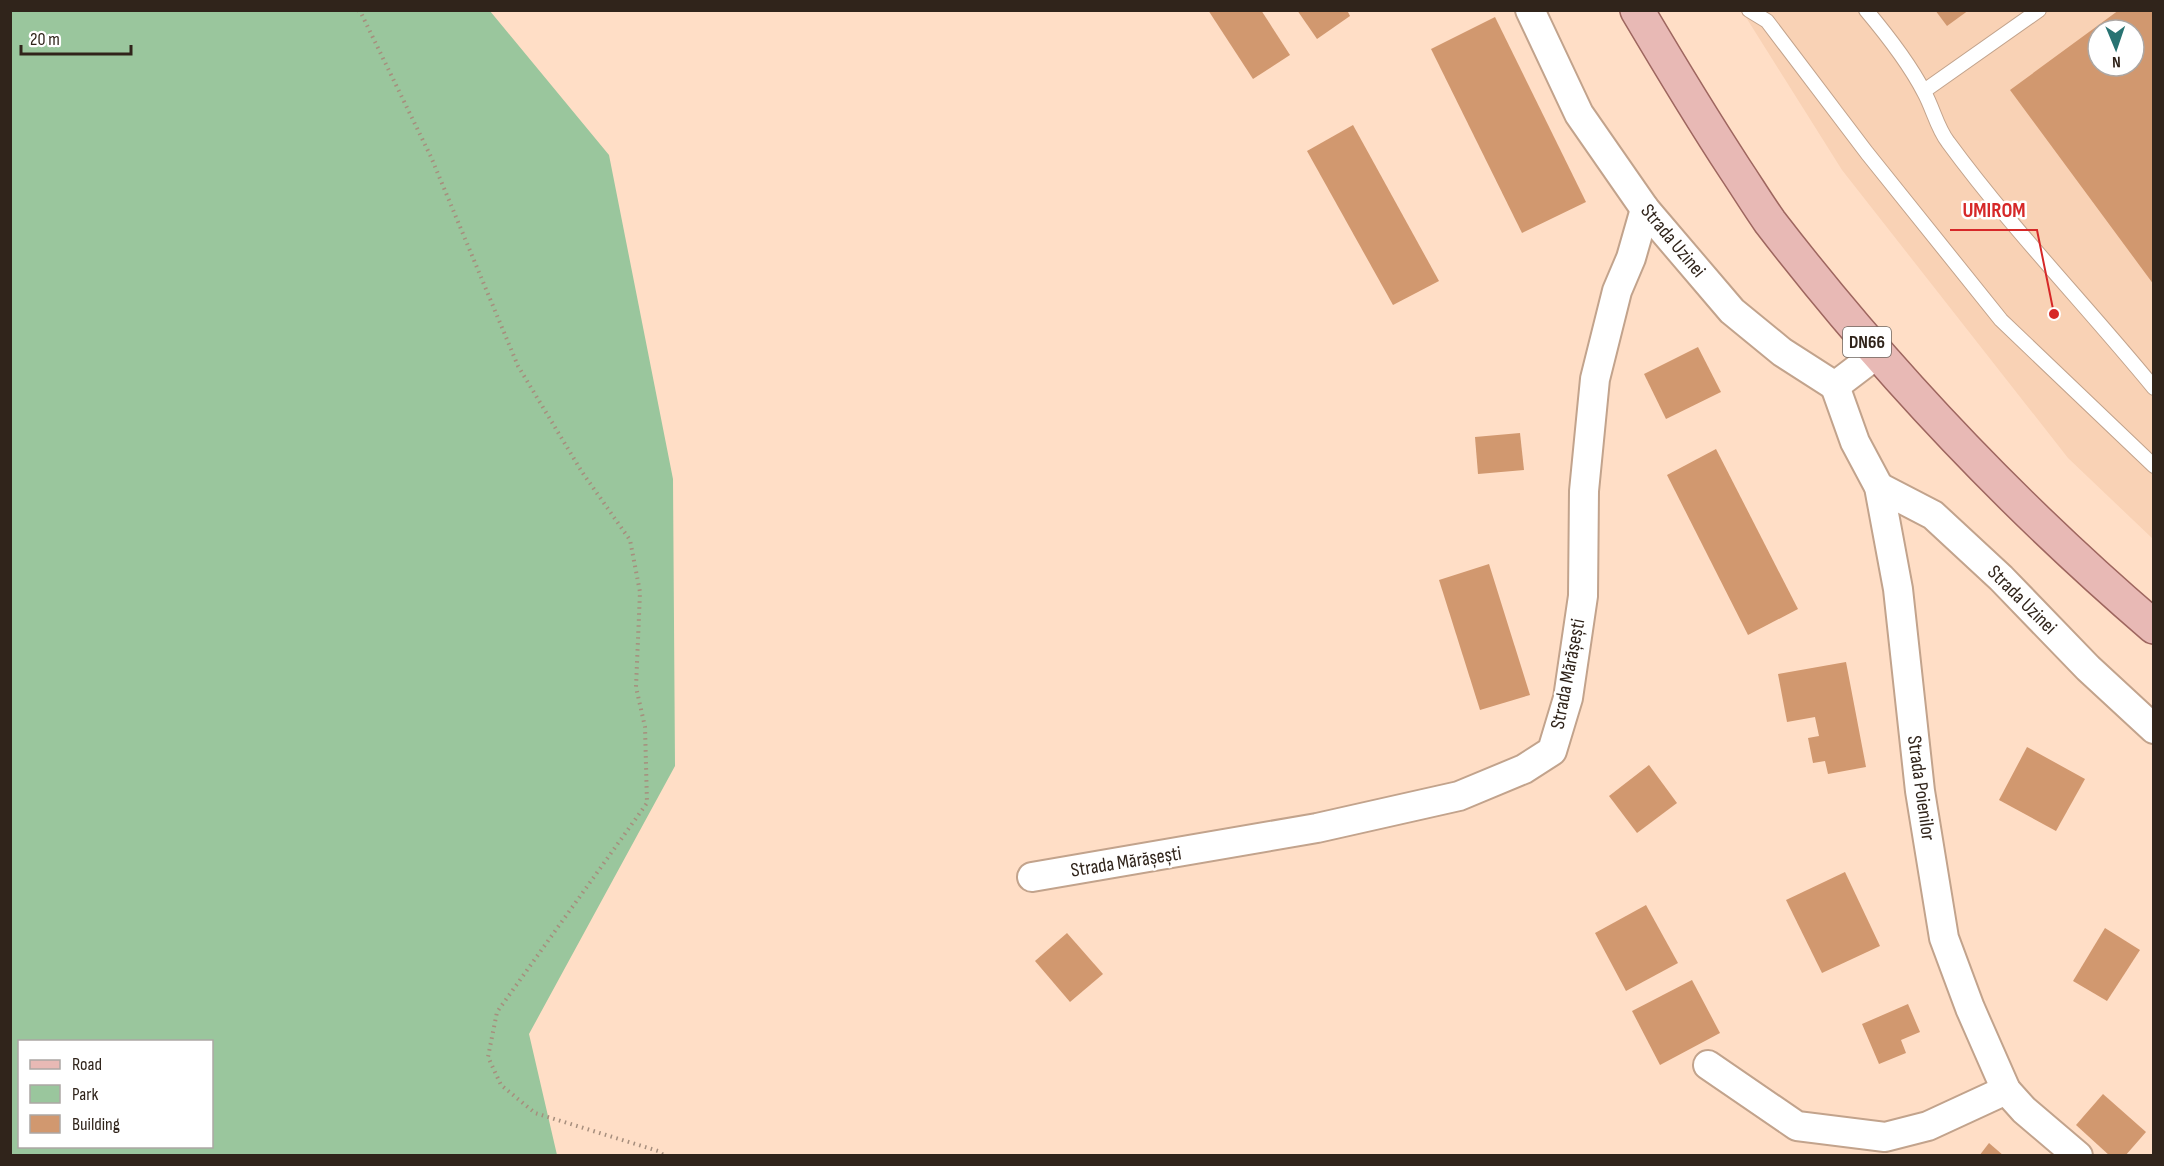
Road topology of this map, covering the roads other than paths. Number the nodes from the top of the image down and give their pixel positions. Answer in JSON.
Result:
{"nodes":[{"id":1,"x":1530,"y":10,"type":"edge"},
{"id":2,"x":1637,"y":10,"type":"edge"},
{"id":3,"x":1749,"y":10,"type":"edge"},
{"id":4,"x":1866,"y":10,"type":"edge"},
{"id":5,"x":2039,"y":10,"type":"edge"},
{"id":6,"x":1924,"y":91,"type":"junction"},
{"id":7,"x":1645,"y":210,"type":"junction"},
{"id":8,"x":1877,"y":354,"type":"junction"},
{"id":9,"x":1835,"y":386,"type":"junction"},
{"id":10,"x":2154,"y":388,"type":"edge"},
{"id":11,"x":2154,"y":466,"type":"edge"},
{"id":12,"x":1879,"y":487,"type":"junction"},
{"id":13,"x":2154,"y":627,"type":"edge"},
{"id":14,"x":2154,"y":729,"type":"edge"},
{"id":15,"x":1032,"y":877,"type":"dead end"},
{"id":16,"x":1708,"y":1065,"type":"dead end"},
{"id":17,"x":2006,"y":1090,"type":"junction"},
{"id":18,"x":2078,"y":1155,"type":"edge"}],
"edges":[{"from":1,"to":7,"type":"street","name":"Strada Uzinei"},
{"from":2,"to":8,"type":"main road","number":"DN66"},
{"from":3,"to":11,"type":"lane"},
{"from":4,"to":6,"type":"lane"},
{"from":5,"to":6,"type":"lane"},
{"from":6,"to":10,"type":"lane"},
{"from":7,"to":9,"type":"street","name":"Strada Uzinei"},
{"from":7,"to":15,"type":"street","name":"Strada Mărășești"},
{"from":8,"to":9,"type":"street"},
{"from":8,"to":13,"type":"main road","number":"DN66"},
{"from":9,"to":12,"type":"street","name":"Strada Poienilor"},
{"from":12,"to":14,"type":"street","name":"Strada Uzinei"},
{"from":12,"to":17,"type":"street","name":"Strada Poienilor"},
{"from":16,"to":17,"type":"street"},
{"from":17,"to":18,"type":"street","name":"Strada Poienilor"}]}
